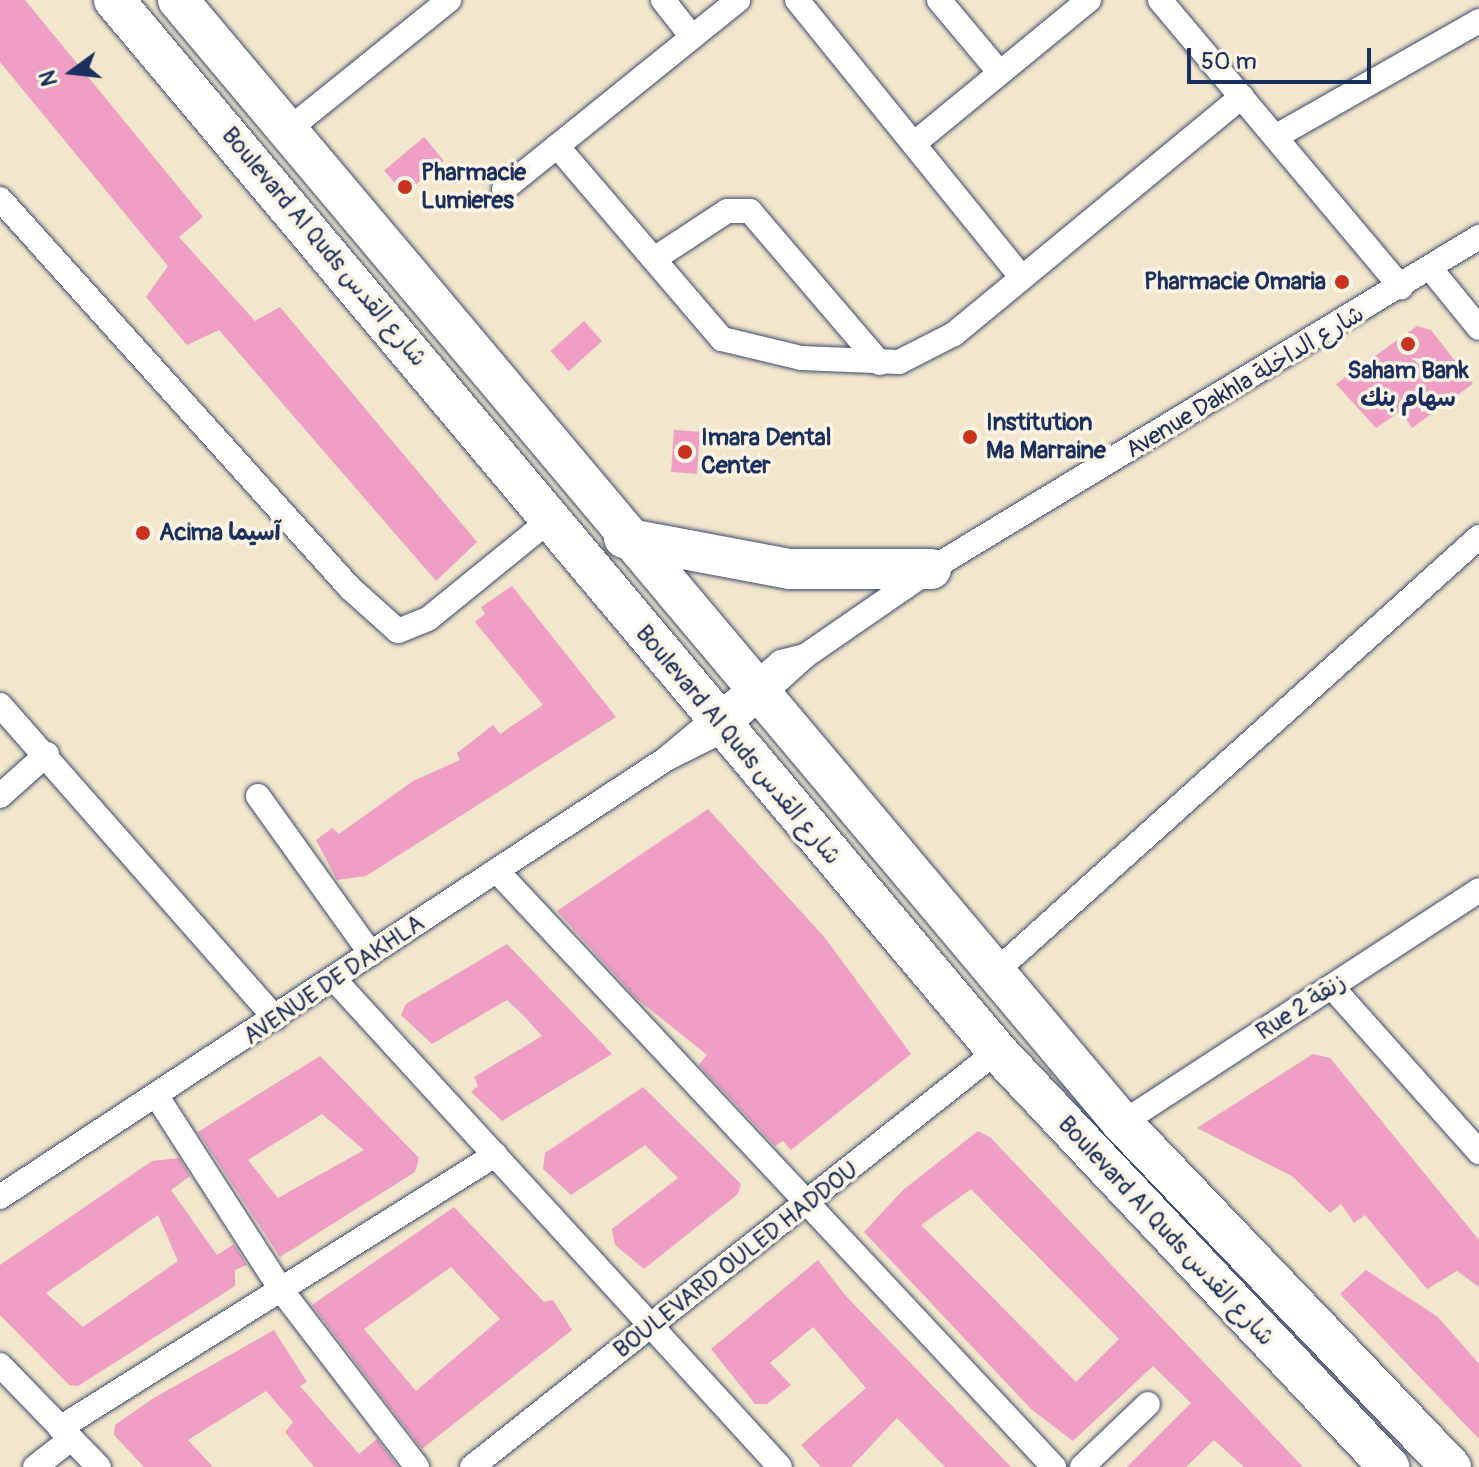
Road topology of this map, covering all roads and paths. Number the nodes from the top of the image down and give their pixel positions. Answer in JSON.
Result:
{"nodes":[{"id":1,"x":114,"y":0,"type":"edge"},
{"id":2,"x":178,"y":0,"type":"edge"},
{"id":3,"x":663,"y":0,"type":"edge"},
{"id":4,"x":738,"y":0,"type":"edge"},
{"id":5,"x":797,"y":0,"type":"edge"},
{"id":6,"x":939,"y":0,"type":"edge"},
{"id":7,"x":1089,"y":0,"type":"edge"},
{"id":8,"x":1160,"y":0,"type":"edge"},
{"id":9,"x":441,"y":2,"type":"edge"},
{"id":10,"x":1479,"y":21,"type":"edge"},
{"id":11,"x":692,"y":37,"type":"junction"},
{"id":12,"x":1000,"y":73,"type":"junction"},
{"id":13,"x":1242,"y":97,"type":"junction"},
{"id":14,"x":288,"y":130,"type":"junction"},
{"id":15,"x":1275,"y":137,"type":"junction"},
{"id":16,"x":916,"y":142,"type":"junction"},
{"id":17,"x":557,"y":146,"type":"junction"},
{"id":18,"x":504,"y":189,"type":"dead end"},
{"id":19,"x":0,"y":199,"type":"edge"},
{"id":20,"x":1479,"y":237,"type":"edge"},
{"id":21,"x":654,"y":259,"type":"junction"},
{"id":22,"x":1430,"y":268,"type":"junction"},
{"id":23,"x":1019,"y":274,"type":"junction"},
{"id":24,"x":1401,"y":287,"type":"junction"},
{"id":25,"x":1479,"y":328,"type":"edge"},
{"id":26,"x":880,"y":363,"type":"junction"},
{"id":27,"x":551,"y":519,"type":"junction"},
{"id":28,"x":1479,"y":537,"type":"edge"},
{"id":29,"x":624,"y":538,"type":"junction"},
{"id":30,"x":931,"y":569,"type":"junction"},
{"id":31,"x":757,"y":691,"type":"junction"},
{"id":32,"x":0,"y":705,"type":"edge"},
{"id":33,"x":717,"y":722,"type":"junction"},
{"id":34,"x":47,"y":754,"type":"junction"},
{"id":35,"x":0,"y":796,"type":"edge"},
{"id":36,"x":258,"y":796,"type":"dead end"},
{"id":37,"x":497,"y":871,"type":"junction"},
{"id":38,"x":1479,"y":890,"type":"edge"},
{"id":39,"x":371,"y":954,"type":"junction"},
{"id":40,"x":993,"y":974,"type":"junction"},
{"id":41,"x":334,"y":979,"type":"junction"},
{"id":42,"x":1332,"y":987,"type":"junction"},
{"id":43,"x":275,"y":1018,"type":"junction"},
{"id":44,"x":997,"y":1051,"type":"junction"},
{"id":45,"x":158,"y":1098,"type":"junction"},
{"id":46,"x":1122,"y":1123,"type":"junction"},
{"id":47,"x":1479,"y":1152,"type":"edge"},
{"id":48,"x":495,"y":1155,"type":"junction"},
{"id":49,"x":0,"y":1197,"type":"edge"},
{"id":50,"x":805,"y":1207,"type":"junction"},
{"id":51,"x":282,"y":1291,"type":"junction"},
{"id":52,"x":653,"y":1324,"type":"junction"},
{"id":53,"x":0,"y":1365,"type":"edge"},
{"id":54,"x":1148,"y":1404,"type":"dead end"},
{"id":55,"x":66,"y":1433,"type":"junction"},
{"id":56,"x":35,"y":1467,"type":"edge"},
{"id":57,"x":99,"y":1467,"type":"edge"},
{"id":58,"x":417,"y":1467,"type":"edge"},
{"id":59,"x":472,"y":1467,"type":"edge"},
{"id":60,"x":780,"y":1467,"type":"edge"},
{"id":61,"x":1054,"y":1467,"type":"edge"},
{"id":62,"x":1082,"y":1467,"type":"edge"},
{"id":63,"x":1389,"y":1467,"type":"edge"},
{"id":64,"x":1451,"y":1467,"type":"edge"}],
"edges":[{"from":1,"to":27,"type":"main road","name":"Boulevard Al Quds شارع القدس"},
{"from":2,"to":14,"type":"main road","name":"Boulevard Al Quds شارع القدس"},
{"from":3,"to":11,"type":"street"},
{"from":4,"to":11,"type":"street"},
{"from":5,"to":16,"type":"street"},
{"from":6,"to":12,"type":"street"},
{"from":7,"to":12,"type":"street"},
{"from":8,"to":13,"type":"street"},
{"from":9,"to":14,"type":"street"},
{"from":10,"to":15,"type":"street"},
{"from":11,"to":17,"type":"street"},
{"from":12,"to":16,"type":"street"},
{"from":13,"to":15,"type":"street"},
{"from":13,"to":23,"type":"street"},
{"from":14,"to":29,"type":"main road","name":"Boulevard Al Quds شارع القدس"},
{"from":15,"to":24,"type":"street"},
{"from":16,"to":23,"type":"street"},
{"from":17,"to":18,"type":"street"},
{"from":17,"to":21,"type":"street"},
{"from":19,"to":27,"type":"street"},
{"from":20,"to":22,"type":"street","name":"Avenue Dakhla شارع الداخلة"},
{"from":21,"to":26,"type":"street"},
{"from":21,"to":26,"type":"street"},
{"from":22,"to":24,"type":"street","name":"Avenue Dakhla شارع الداخلة"},
{"from":22,"to":25,"type":"street"},
{"from":23,"to":26,"type":"street"},
{"from":24,"to":30,"type":"street","name":"Avenue Dakhla شارع الداخلة"},
{"from":27,"to":33,"type":"main road","name":"Boulevard Al Quds شارع القدس"},
{"from":28,"to":40,"type":"street"},
{"from":29,"to":30,"type":"main road"},
{"from":29,"to":31,"type":"main road","name":"Boulevard Al Quds شارع القدس"},
{"from":30,"to":31,"type":"street","name":"Avenue Dakhla شارع الداخلة"},
{"from":31,"to":33,"type":"street","name":"AVENUE DE DAKHLA"},
{"from":31,"to":40,"type":"main road","name":"Boulevard Al Quds شارع القدس"},
{"from":32,"to":34,"type":"street"},
{"from":33,"to":37,"type":"street","name":"AVENUE DE DAKHLA"},
{"from":33,"to":44,"type":"main road","name":"Boulevard Al Quds شارع القدس"},
{"from":34,"to":35,"type":"street"},
{"from":34,"to":43,"type":"street"},
{"from":36,"to":39,"type":"street"},
{"from":37,"to":39,"type":"street","name":"AVENUE DE DAKHLA"},
{"from":37,"to":50,"type":"street"},
{"from":38,"to":42,"type":"street","name":"Rue 2 زنقة"},
{"from":39,"to":41,"type":"street","name":"AVENUE DE DAKHLA"},
{"from":40,"to":46,"type":"main road","name":"Boulevard Al Quds شارع القدس"},
{"from":41,"to":43,"type":"street","name":"AVENUE DE DAKHLA"},
{"from":41,"to":48,"type":"street"},
{"from":42,"to":46,"type":"street","name":"Rue 2 زنقة"},
{"from":42,"to":47,"type":"street"},
{"from":43,"to":45,"type":"street","name":"AVENUE DE DAKHLA"},
{"from":44,"to":50,"type":"street","name":"BOULEVARD OULED HADDOU"},
{"from":44,"to":63,"type":"main road","name":"Boulevard Al Quds شارع القدس"},
{"from":45,"to":49,"type":"street","name":"AVENUE DE DAKHLA"},
{"from":45,"to":51,"type":"street"},
{"from":46,"to":64,"type":"main road","name":"Boulevard Al Quds شارع القدس"},
{"from":48,"to":51,"type":"street"},
{"from":48,"to":52,"type":"street"},
{"from":50,"to":52,"type":"street","name":"BOULEVARD OULED HADDOU"},
{"from":50,"to":61,"type":"street"},
{"from":51,"to":55,"type":"street"},
{"from":51,"to":58,"type":"street"},
{"from":52,"to":59,"type":"street","name":"BOULEVARD OULED HADDOU"},
{"from":52,"to":60,"type":"street"},
{"from":53,"to":55,"type":"street"},
{"from":54,"to":62,"type":"street"},
{"from":55,"to":56,"type":"street"},
{"from":55,"to":57,"type":"street"}]}
